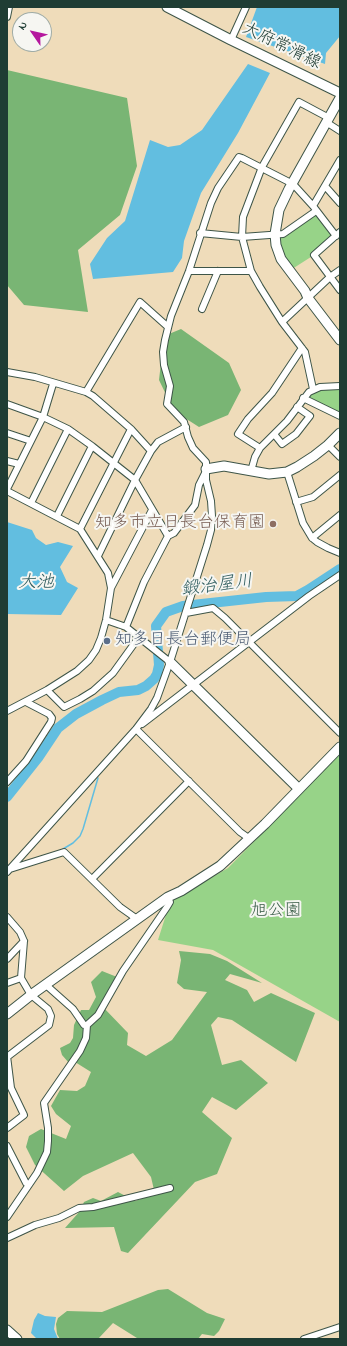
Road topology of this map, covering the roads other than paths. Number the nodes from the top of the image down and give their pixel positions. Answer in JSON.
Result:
{"nodes":[{"id":1,"x":9,"y":7,"type":"edge"},
{"id":2,"x":167,"y":7,"type":"edge"},
{"id":3,"x":246,"y":7,"type":"edge"},
{"id":4,"x":7,"y":17,"type":"edge"},
{"id":5,"x":231,"y":40,"type":"junction"},
{"id":6,"x":340,"y":93,"type":"edge"},
{"id":7,"x":340,"y":98,"type":"edge"},
{"id":8,"x":328,"y":120,"type":"junction"},
{"id":9,"x":340,"y":131,"type":"edge"},
{"id":10,"x":340,"y":161,"type":"edge"},
{"id":11,"x":262,"y":167,"type":"junction"},
{"id":12,"x":292,"y":184,"type":"junction"},
{"id":13,"x":325,"y":186,"type":"junction"},
{"id":14,"x":340,"y":204,"type":"edge"},
{"id":15,"x":314,"y":209,"type":"junction"},
{"id":16,"x":200,"y":234,"type":"junction"},
{"id":17,"x":275,"y":234,"type":"junction"},
{"id":18,"x":338,"y":234,"type":"edge"},
{"id":19,"x":242,"y":237,"type":"junction"},
{"id":20,"x":340,"y":270,"type":"edge"},
{"id":21,"x":189,"y":271,"type":"junction"},
{"id":22,"x":218,"y":271,"type":"junction"},
{"id":23,"x":251,"y":271,"type":"junction"},
{"id":24,"x":330,"y":277,"type":"junction"},
{"id":25,"x":340,"y":290,"type":"edge"},
{"id":26,"x":308,"y":298,"type":"junction"},
{"id":27,"x":202,"y":309,"type":"dead end"},
{"id":28,"x":282,"y":322,"type":"junction"},
{"id":29,"x":168,"y":327,"type":"junction"},
{"id":30,"x":340,"y":340,"type":"edge"},
{"id":31,"x":302,"y":348,"type":"junction"},
{"id":32,"x":7,"y":372,"type":"edge"},
{"id":33,"x":53,"y":384,"type":"junction"},
{"id":34,"x":340,"y":386,"type":"edge"},
{"id":35,"x":313,"y":389,"type":"junction"},
{"id":36,"x":86,"y":392,"type":"junction"},
{"id":37,"x":303,"y":398,"type":"junction"},
{"id":38,"x":7,"y":404,"type":"edge"},
{"id":39,"x":296,"y":407,"type":"junction"},
{"id":40,"x":340,"y":416,"type":"edge"},
{"id":41,"x":42,"y":417,"type":"junction"},
{"id":42,"x":186,"y":427,"type":"junction"},
{"id":43,"x":68,"y":429,"type":"junction"},
{"id":44,"x":131,"y":429,"type":"junction"},
{"id":45,"x":7,"y":433,"type":"edge"},
{"id":46,"x":340,"y":433,"type":"edge"},
{"id":47,"x":274,"y":434,"type":"junction"},
{"id":48,"x":31,"y":441,"type":"junction"},
{"id":49,"x":328,"y":444,"type":"junction"},
{"id":50,"x":92,"y":446,"type":"junction"},
{"id":51,"x":260,"y":448,"type":"junction"},
{"id":52,"x":151,"y":450,"type":"junction"},
{"id":53,"x":340,"y":457,"type":"edge"},
{"id":54,"x":7,"y":461,"type":"edge"},
{"id":55,"x":19,"y":464,"type":"junction"},
{"id":56,"x":113,"y":464,"type":"junction"},
{"id":57,"x":206,"y":469,"type":"junction"},
{"id":58,"x":251,"y":471,"type":"junction"},
{"id":59,"x":287,"y":472,"type":"junction"},
{"id":60,"x":340,"y":475,"type":"edge"},
{"id":61,"x":135,"y":480,"type":"junction"},
{"id":62,"x":7,"y":490,"type":"edge"},
{"id":63,"x":296,"y":502,"type":"junction"},
{"id":64,"x":31,"y":503,"type":"junction"},
{"id":65,"x":152,"y":510,"type":"junction"},
{"id":66,"x":340,"y":515,"type":"edge"},
{"id":67,"x":57,"y":516,"type":"junction"},
{"id":68,"x":80,"y":529,"type":"junction"},
{"id":69,"x":168,"y":536,"type":"junction"},
{"id":70,"x":312,"y":538,"type":"junction"},
{"id":71,"x":340,"y":553,"type":"edge"},
{"id":72,"x":98,"y":556,"type":"junction"},
{"id":73,"x":340,"y":574,"type":"edge"},
{"id":74,"x":110,"y":588,"type":"junction"},
{"id":75,"x":186,"y":613,"type":"junction"},
{"id":76,"x":106,"y":620,"type":"junction"},
{"id":77,"x":126,"y":627,"type":"junction"},
{"id":78,"x":139,"y":637,"type":"junction"},
{"id":79,"x":250,"y":643,"type":"junction"},
{"id":80,"x":170,"y":662,"type":"junction"},
{"id":81,"x":194,"y":685,"type":"junction"},
{"id":82,"x":47,"y":690,"type":"junction"},
{"id":83,"x":26,"y":702,"type":"junction"},
{"id":84,"x":7,"y":711,"type":"edge"},
{"id":85,"x":136,"y":729,"type":"junction"},
{"id":86,"x":340,"y":732,"type":"edge"},
{"id":87,"x":340,"y":747,"type":"edge"},
{"id":88,"x":189,"y":781,"type":"junction"},
{"id":89,"x":7,"y":782,"type":"edge"},
{"id":90,"x":299,"y":789,"type":"junction"},
{"id":91,"x":250,"y":839,"type":"junction"},
{"id":92,"x":8,"y":870,"type":"edge"},
{"id":93,"x":92,"y":878,"type":"junction"},
{"id":94,"x":168,"y":897,"type":"junction"},
{"id":95,"x":7,"y":918,"type":"edge"},
{"id":96,"x":136,"y":919,"type":"junction"},
{"id":97,"x":24,"y":941,"type":"junction"},
{"id":98,"x":7,"y":959,"type":"edge"},
{"id":99,"x":21,"y":978,"type":"junction"},
{"id":100,"x":7,"y":983,"type":"edge"},
{"id":101,"x":46,"y":985,"type":"junction"},
{"id":102,"x":31,"y":995,"type":"junction"},
{"id":103,"x":7,"y":1014,"type":"edge"},
{"id":104,"x":87,"y":1025,"type":"junction"},
{"id":105,"x":7,"y":1056,"type":"edge"},
{"id":106,"x":7,"y":1128,"type":"edge"},
{"id":107,"x":7,"y":1146,"type":"edge"},
{"id":108,"x":28,"y":1185,"type":"junction"},
{"id":109,"x":170,"y":1188,"type":"dead end"},
{"id":110,"x":7,"y":1217,"type":"edge"},
{"id":111,"x":7,"y":1238,"type":"edge"},
{"id":112,"x":340,"y":1327,"type":"edge"},
{"id":113,"x":7,"y":1330,"type":"edge"},
{"id":114,"x":18,"y":1339,"type":"edge"},
{"id":115,"x":304,"y":1339,"type":"edge"}],
"edges":[{"from":1,"to":4,"type":"street"},
{"from":2,"to":5,"type":"street","name":"大府常滑線"},
{"from":3,"to":5,"type":"street"},
{"from":5,"to":6,"type":"street","name":"大府常滑線"},
{"from":7,"to":8,"type":"street"},
{"from":8,"to":9,"type":"street"},
{"from":8,"to":11,"type":"street"},
{"from":8,"to":12,"type":"street"},
{"from":10,"to":13,"type":"street"},
{"from":11,"to":12,"type":"street"},
{"from":11,"to":16,"type":"street"},
{"from":11,"to":19,"type":"street"},
{"from":12,"to":15,"type":"street"},
{"from":12,"to":17,"type":"street"},
{"from":13,"to":14,"type":"street"},
{"from":13,"to":15,"type":"street"},
{"from":15,"to":17,"type":"street"},
{"from":15,"to":18,"type":"street"},
{"from":16,"to":19,"type":"street"},
{"from":16,"to":21,"type":"street"},
{"from":17,"to":19,"type":"street"},
{"from":17,"to":26,"type":"street"},
{"from":18,"to":24,"type":"street"},
{"from":19,"to":23,"type":"street"},
{"from":20,"to":24,"type":"street"},
{"from":21,"to":22,"type":"street"},
{"from":21,"to":29,"type":"street"},
{"from":22,"to":23,"type":"street"},
{"from":22,"to":27,"type":"street"},
{"from":23,"to":28,"type":"street"},
{"from":24,"to":25,"type":"street"},
{"from":24,"to":26,"type":"street"},
{"from":26,"to":28,"type":"street"},
{"from":26,"to":30,"type":"street"},
{"from":28,"to":31,"type":"street"},
{"from":29,"to":36,"type":"street"},
{"from":29,"to":42,"type":"street"},
{"from":31,"to":35,"type":"street"},
{"from":31,"to":51,"type":"street"},
{"from":32,"to":33,"type":"street"},
{"from":33,"to":36,"type":"street"},
{"from":33,"to":41,"type":"street"},
{"from":34,"to":35,"type":"street"},
{"from":35,"to":37,"type":"street"},
{"from":36,"to":44,"type":"street"},
{"from":37,"to":39,"type":"street"},
{"from":37,"to":40,"type":"street"},
{"from":38,"to":41,"type":"street"},
{"from":39,"to":47,"type":"street"},
{"from":39,"to":47,"type":"street"},
{"from":41,"to":43,"type":"street"},
{"from":41,"to":48,"type":"street"},
{"from":42,"to":52,"type":"street"},
{"from":42,"to":57,"type":"street"},
{"from":43,"to":50,"type":"street"},
{"from":43,"to":64,"type":"street"},
{"from":44,"to":52,"type":"street"},
{"from":44,"to":56,"type":"street"},
{"from":45,"to":48,"type":"street"},
{"from":46,"to":49,"type":"street"},
{"from":47,"to":51,"type":"street"},
{"from":48,"to":55,"type":"street"},
{"from":49,"to":53,"type":"street"},
{"from":49,"to":59,"type":"street"},
{"from":50,"to":56,"type":"street"},
{"from":50,"to":67,"type":"street"},
{"from":51,"to":58,"type":"street"},
{"from":52,"to":61,"type":"street"},
{"from":54,"to":55,"type":"street"},
{"from":55,"to":62,"type":"street"},
{"from":56,"to":61,"type":"street"},
{"from":56,"to":68,"type":"street"},
{"from":57,"to":58,"type":"street"},
{"from":57,"to":69,"type":"street"},
{"from":57,"to":75,"type":"street"},
{"from":58,"to":59,"type":"street"},
{"from":59,"to":63,"type":"street"},
{"from":60,"to":63,"type":"street"},
{"from":61,"to":65,"type":"street"},
{"from":61,"to":72,"type":"street"},
{"from":62,"to":64,"type":"street"},
{"from":63,"to":70,"type":"street"},
{"from":64,"to":67,"type":"street"},
{"from":65,"to":69,"type":"street"},
{"from":65,"to":74,"type":"street"},
{"from":66,"to":70,"type":"street"},
{"from":67,"to":68,"type":"street"},
{"from":68,"to":72,"type":"street"},
{"from":69,"to":77,"type":"street"},
{"from":70,"to":71,"type":"street"},
{"from":72,"to":74,"type":"street"},
{"from":73,"to":79,"type":"street"},
{"from":74,"to":76,"type":"street"},
{"from":75,"to":79,"type":"street"},
{"from":75,"to":80,"type":"street"},
{"from":76,"to":77,"type":"street"},
{"from":76,"to":82,"type":"street"},
{"from":77,"to":78,"type":"street"},
{"from":78,"to":80,"type":"street"},
{"from":78,"to":82,"type":"street"},
{"from":79,"to":81,"type":"street"},
{"from":79,"to":86,"type":"street"},
{"from":80,"to":81,"type":"street"},
{"from":80,"to":85,"type":"street"},
{"from":81,"to":85,"type":"street"},
{"from":81,"to":90,"type":"street"},
{"from":82,"to":83,"type":"street"},
{"from":83,"to":84,"type":"street"},
{"from":83,"to":89,"type":"street"},
{"from":85,"to":88,"type":"street"},
{"from":85,"to":92,"type":"street"},
{"from":87,"to":90,"type":"street"},
{"from":88,"to":91,"type":"street"},
{"from":88,"to":93,"type":"street"},
{"from":90,"to":91,"type":"street"},
{"from":91,"to":94,"type":"street"},
{"from":92,"to":93,"type":"street"},
{"from":93,"to":96,"type":"street"},
{"from":94,"to":96,"type":"street"},
{"from":94,"to":104,"type":"street"},
{"from":95,"to":97,"type":"street"},
{"from":96,"to":101,"type":"street"},
{"from":97,"to":98,"type":"street"},
{"from":97,"to":99,"type":"street"},
{"from":99,"to":100,"type":"street"},
{"from":99,"to":102,"type":"street"},
{"from":101,"to":102,"type":"street"},
{"from":101,"to":104,"type":"street"},
{"from":102,"to":103,"type":"street"},
{"from":102,"to":105,"type":"street"},
{"from":104,"to":108,"type":"street"},
{"from":105,"to":106,"type":"street"},
{"from":107,"to":108,"type":"street"},
{"from":108,"to":110,"type":"street"},
{"from":109,"to":111,"type":"street"},
{"from":112,"to":115,"type":"street"},
{"from":113,"to":114,"type":"street"}]}
